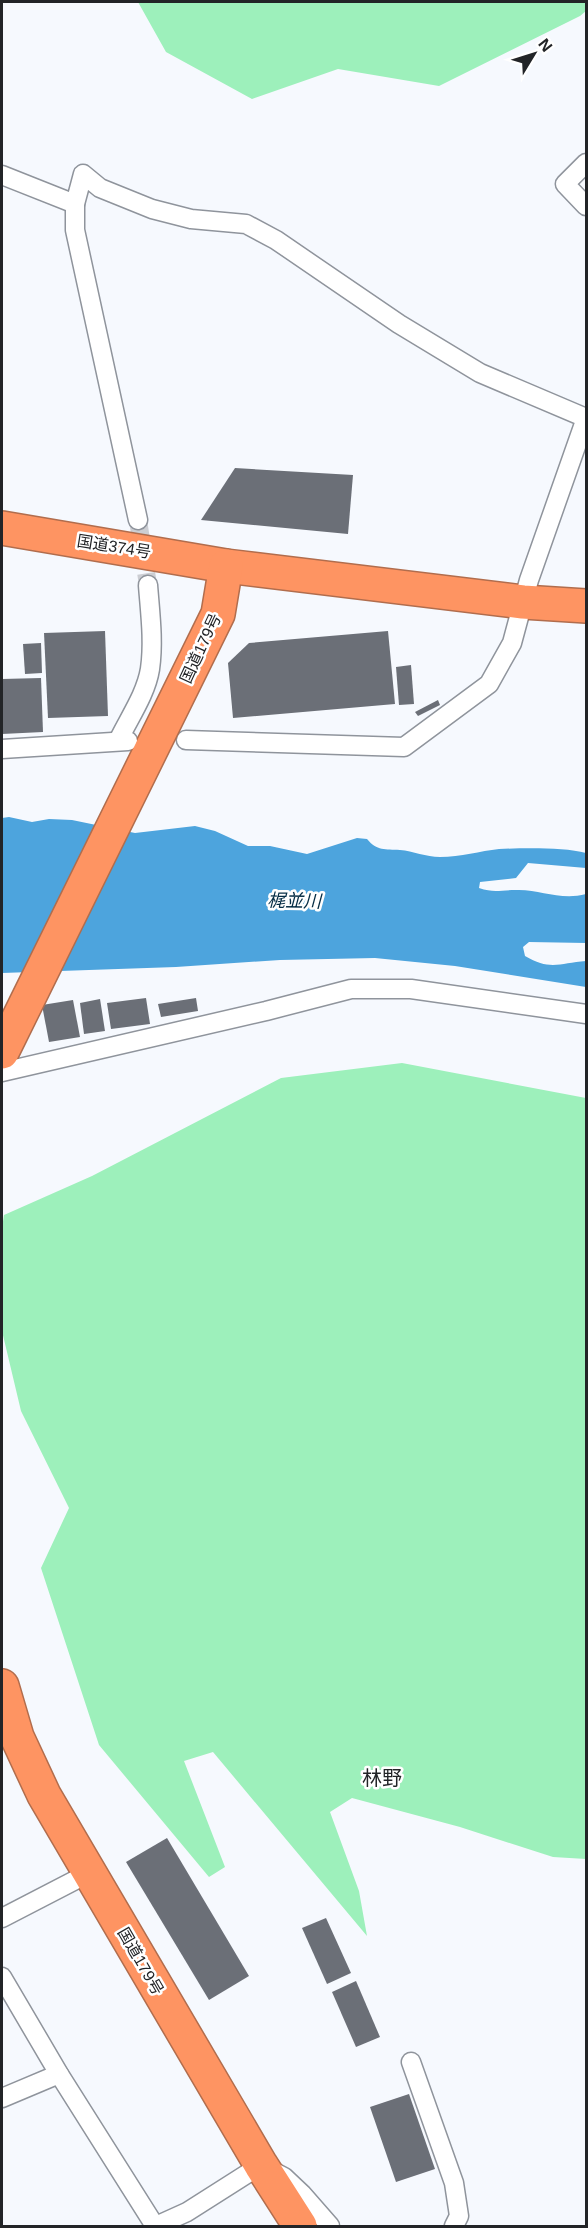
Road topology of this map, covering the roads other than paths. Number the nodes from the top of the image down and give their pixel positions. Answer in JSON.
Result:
{"nodes":[{"id":1,"x":586,"y":163,"type":"edge"},
{"id":2,"x":2,"y":175,"type":"edge"},
{"id":3,"x":75,"y":204,"type":"junction"},
{"id":4,"x":586,"y":206,"type":"edge"},
{"id":5,"x":586,"y":418,"type":"edge"},
{"id":6,"x":138,"y":520,"type":"tunnel mouth"},
{"id":7,"x":2,"y":528,"type":"edge"},
{"id":8,"x":226,"y":566,"type":"junction"},
{"id":9,"x":148,"y":585,"type":"tunnel mouth"},
{"id":10,"x":523,"y":602,"type":"junction"},
{"id":11,"x":586,"y":606,"type":"edge"},
{"id":12,"x":186,"y":740,"type":"dead end"},
{"id":13,"x":2,"y":748,"type":"edge"},
{"id":14,"x":586,"y":1014,"type":"edge"},
{"id":15,"x":2,"y":1052,"type":"edge"},
{"id":16,"x":2,"y":1072,"type":"edge"},
{"id":17,"x":2,"y":1686,"type":"edge"},
{"id":18,"x":89,"y":1873,"type":"junction"},
{"id":19,"x":2,"y":1918,"type":"edge"},
{"id":20,"x":2,"y":1977,"type":"edge"},
{"id":21,"x":411,"y":2062,"type":"dead end"},
{"id":22,"x":59,"y":2074,"type":"junction"},
{"id":23,"x":2,"y":2098,"type":"edge"},
{"id":24,"x":261,"y":2165,"type":"junction"},
{"id":25,"x":155,"y":2226,"type":"edge"},
{"id":26,"x":300,"y":2226,"type":"edge"},
{"id":27,"x":330,"y":2226,"type":"edge"},
{"id":28,"x":454,"y":2226,"type":"edge"}],
"edges":[{"from":1,"to":4,"type":"street"},
{"from":2,"to":3,"type":"street"},
{"from":3,"to":5,"type":"street"},
{"from":3,"to":6,"type":"street"},
{"from":5,"to":10,"type":"street"},
{"from":7,"to":8,"type":"highway","name":"国道374号"},
{"from":8,"to":10,"type":"highway"},
{"from":8,"to":15,"type":"highway","name":"国道179号"},
{"from":9,"to":13,"type":"street"},
{"from":10,"to":11,"type":"highway"},
{"from":10,"to":12,"type":"street"},
{"from":14,"to":16,"type":"street"},
{"from":17,"to":18,"type":"highway","name":"国道179号"},
{"from":18,"to":19,"type":"street"},
{"from":18,"to":24,"type":"highway","name":"国道179号"},
{"from":20,"to":22,"type":"street"},
{"from":21,"to":28,"type":"street"},
{"from":22,"to":23,"type":"street"},
{"from":22,"to":25,"type":"street"},
{"from":24,"to":25,"type":"street"},
{"from":24,"to":26,"type":"highway","name":"国道179号"},
{"from":24,"to":27,"type":"street"}]}
